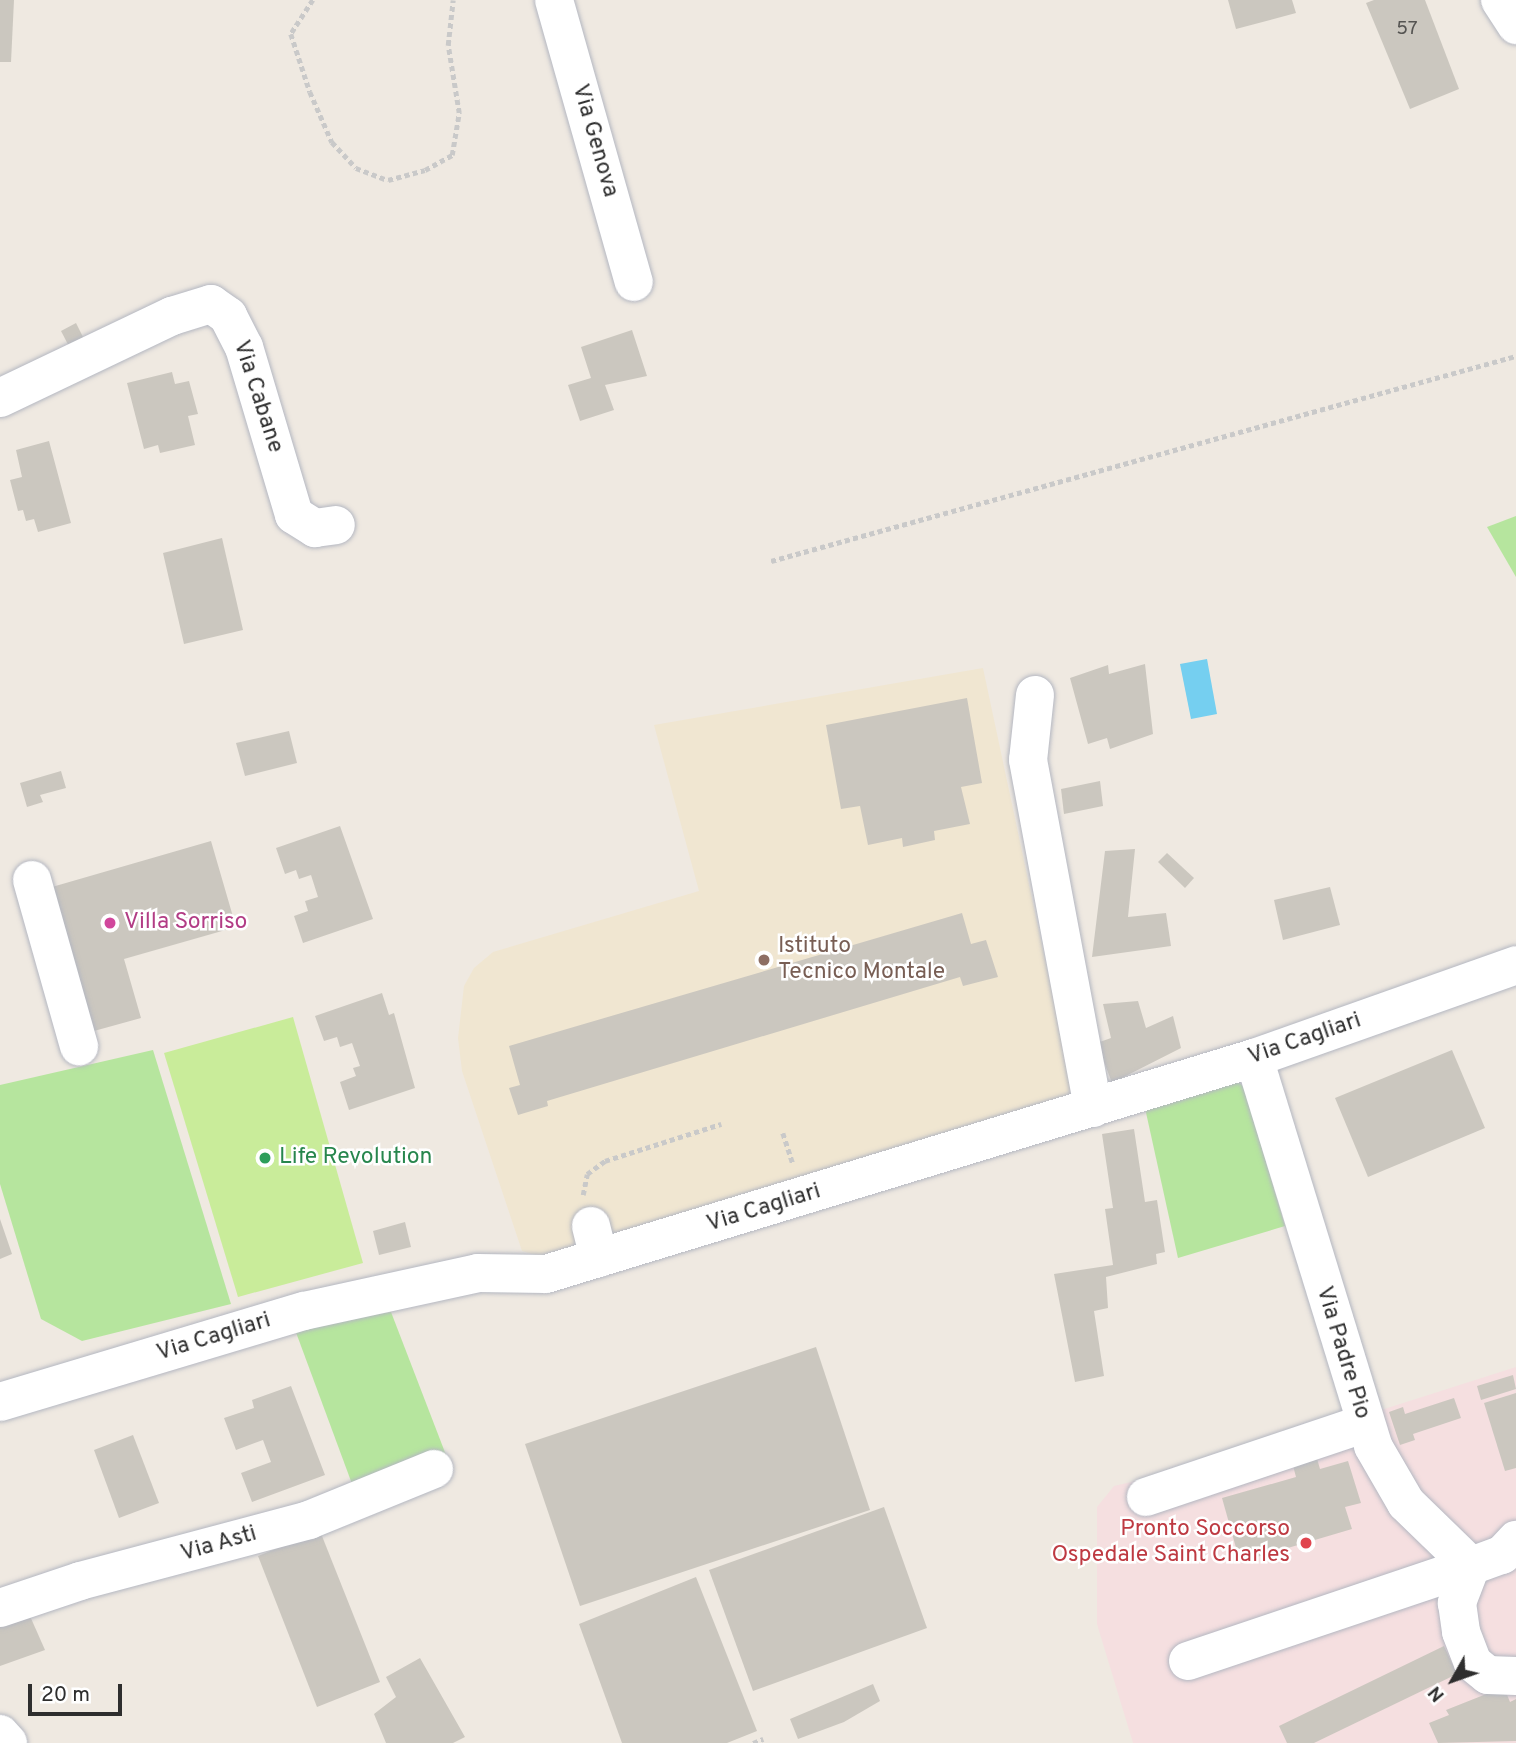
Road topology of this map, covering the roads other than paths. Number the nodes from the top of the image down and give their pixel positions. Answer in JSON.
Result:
{"nodes":[{"id":1,"x":554,"y":0,"type":"edge"},
{"id":2,"x":1500,"y":0,"type":"edge"},
{"id":3,"x":1516,"y":25,"type":"edge"},
{"id":4,"x":634,"y":282,"type":"dead end"},
{"id":5,"x":0,"y":398,"type":"edge"},
{"id":6,"x":336,"y":525,"type":"dead end"},
{"id":7,"x":1035,"y":695,"type":"dead end"},
{"id":8,"x":32,"y":880,"type":"dead end"},
{"id":9,"x":1516,"y":965,"type":"edge"},
{"id":10,"x":79,"y":1046,"type":"dead end"},
{"id":11,"x":1254,"y":1058,"type":"junction"},
{"id":12,"x":1094,"y":1108,"type":"junction"},
{"id":13,"x":0,"y":1402,"type":"edge"},
{"id":14,"x":1363,"y":1424,"type":"junction"},
{"id":15,"x":434,"y":1469,"type":"dead end"},
{"id":16,"x":1146,"y":1497,"type":"dead end"},
{"id":17,"x":1516,"y":1540,"type":"edge"},
{"id":18,"x":1471,"y":1566,"type":"junction"},
{"id":19,"x":0,"y":1608,"type":"edge"},
{"id":20,"x":1188,"y":1661,"type":"dead end"},
{"id":21,"x":1516,"y":1676,"type":"edge"},
{"id":22,"x":0,"y":1734,"type":"edge"},
{"id":23,"x":8,"y":1743,"type":"edge"}],
"edges":[{"from":1,"to":4,"type":"street","name":"Via Genova"},
{"from":2,"to":3,"type":"street"},
{"from":5,"to":6,"type":"street","name":"Via Cabane"},
{"from":7,"to":12,"type":"street"},
{"from":8,"to":10,"type":"street"},
{"from":9,"to":11,"type":"street","name":"Via Cagliari"},
{"from":11,"to":12,"type":"street","name":"Via Cagliari"},
{"from":11,"to":14,"type":"street","name":"Via Padre Pio"},
{"from":12,"to":13,"type":"street","name":"Via Cagliari"},
{"from":14,"to":16,"type":"street"},
{"from":14,"to":18,"type":"street","name":"Via Padre Pio"},
{"from":15,"to":19,"type":"street","name":"Via Asti"},
{"from":17,"to":18,"type":"street"},
{"from":18,"to":20,"type":"street"},
{"from":18,"to":21,"type":"street"},
{"from":22,"to":23,"type":"street"}]}
